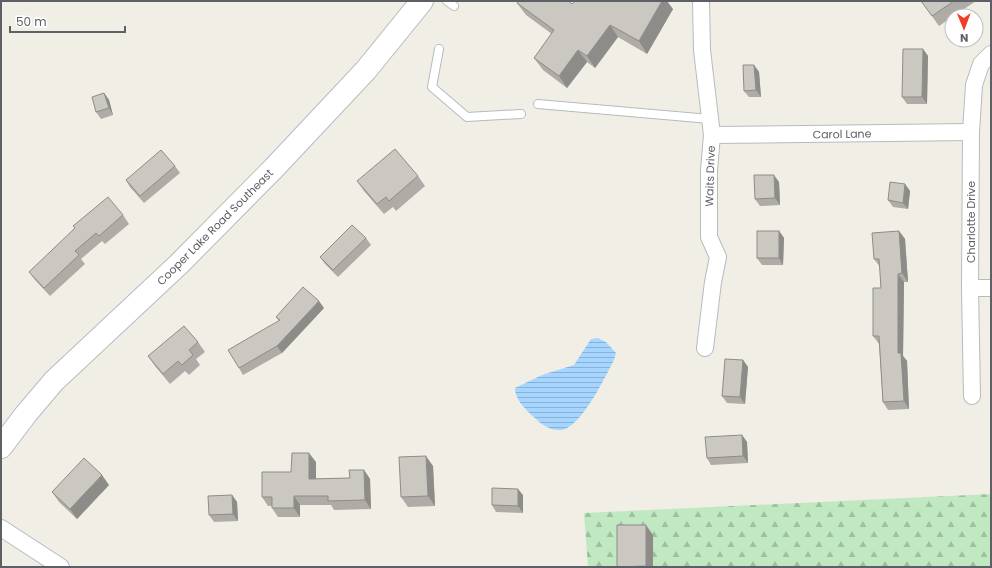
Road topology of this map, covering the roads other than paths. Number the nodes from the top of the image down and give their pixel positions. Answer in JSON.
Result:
{"nodes":[{"id":1,"x":422,"y":1,"type":"edge"},
{"id":2,"x":701,"y":1,"type":"edge"},
{"id":3,"x":439,"y":49,"type":"dead end"},
{"id":4,"x":991,"y":54,"type":"edge"},
{"id":5,"x":538,"y":104,"type":"dead end"},
{"id":6,"x":521,"y":114,"type":"dead end"},
{"id":7,"x":710,"y":119,"type":"junction"},
{"id":8,"x":972,"y":132,"type":"junction"},
{"id":9,"x":712,"y":135,"type":"junction"},
{"id":10,"x":970,"y":288,"type":"junction"},
{"id":11,"x":991,"y":288,"type":"edge"},
{"id":12,"x":705,"y":348,"type":"dead end"},
{"id":13,"x":972,"y":396,"type":"dead end"},
{"id":14,"x":1,"y":447,"type":"edge"},
{"id":15,"x":1,"y":528,"type":"edge"},
{"id":16,"x":61,"y":567,"type":"edge"}],
"edges":[{"from":1,"to":14,"type":"street","name":"Cooper Lake Road Southeast"},
{"from":2,"to":7,"type":"street","name":"Waits Drive"},
{"from":3,"to":6,"type":"lane"},
{"from":4,"to":8,"type":"street","name":"Charlotte Drive"},
{"from":5,"to":7,"type":"lane"},
{"from":7,"to":9,"type":"street","name":"Waits Drive"},
{"from":8,"to":9,"type":"street","name":"Carol Lane"},
{"from":8,"to":10,"type":"street","name":"Charlotte Drive"},
{"from":9,"to":12,"type":"street","name":"Waits Drive"},
{"from":10,"to":11,"type":"street"},
{"from":10,"to":13,"type":"street","name":"Charlotte Drive"},
{"from":15,"to":16,"type":"street"}]}
